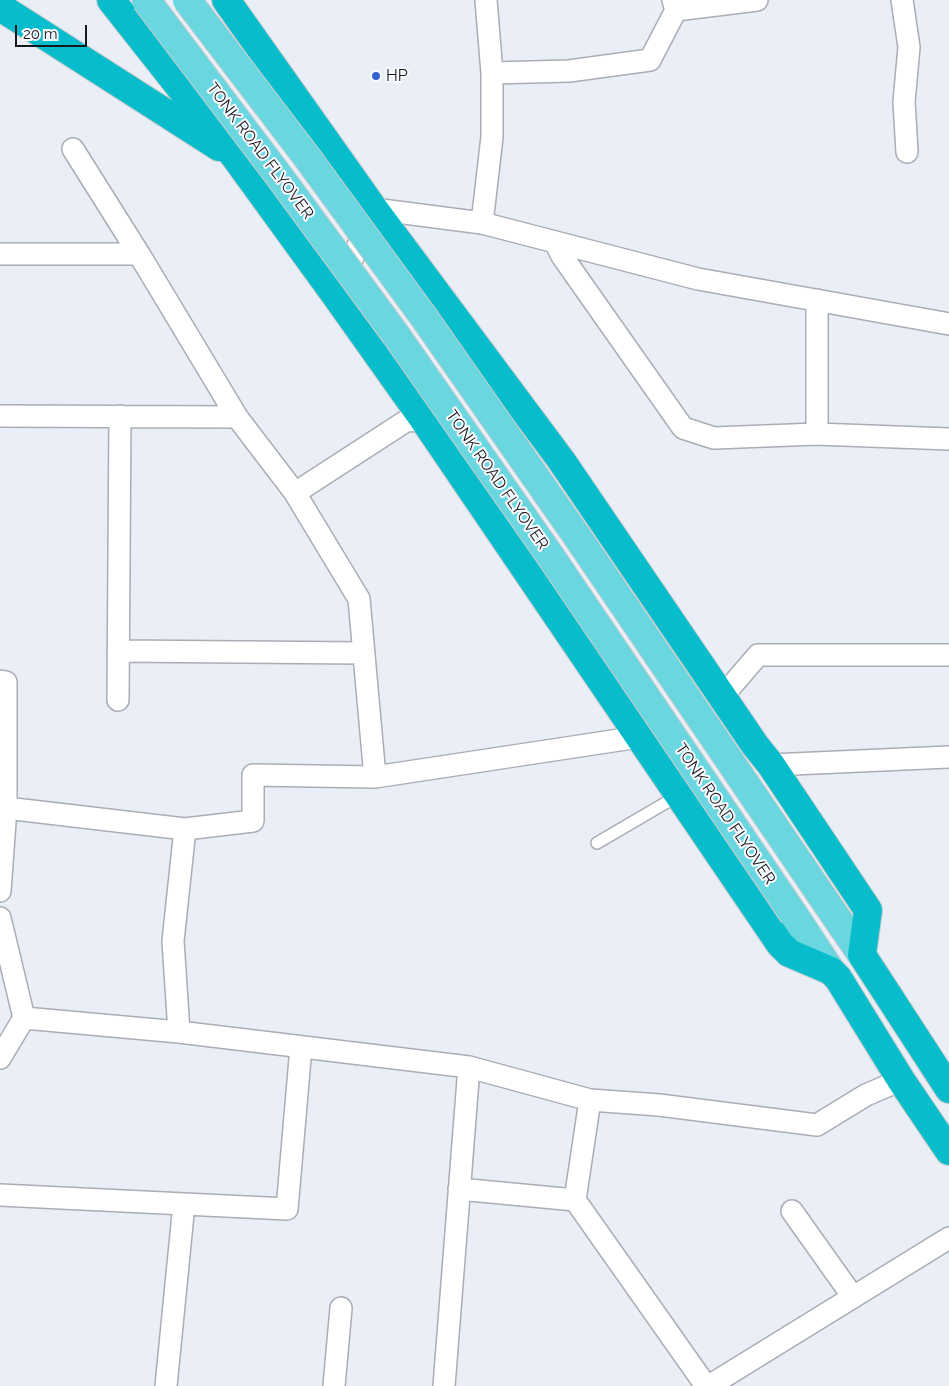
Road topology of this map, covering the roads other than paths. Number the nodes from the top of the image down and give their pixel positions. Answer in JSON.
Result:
{"nodes":[{"id":1,"x":111,"y":0,"type":"edge"},
{"id":2,"x":146,"y":0,"type":"edge"},
{"id":3,"x":187,"y":0,"type":"edge"},
{"id":4,"x":226,"y":0,"type":"edge"},
{"id":5,"x":486,"y":0,"type":"edge"},
{"id":6,"x":757,"y":0,"type":"edge"},
{"id":7,"x":902,"y":0,"type":"edge"},
{"id":8,"x":675,"y":5,"type":"edge"},
{"id":9,"x":0,"y":7,"type":"edge"},
{"id":10,"x":492,"y":73,"type":"junction"},
{"id":11,"x":73,"y":149,"type":"dead end"},
{"id":12,"x":907,"y":152,"type":"dead end"},
{"id":13,"x":234,"y":157,"type":"junction"},
{"id":14,"x":374,"y":209,"type":"junction"},
{"id":15,"x":482,"y":223,"type":"junction"},
{"id":16,"x":555,"y":242,"type":"junction"},
{"id":17,"x":0,"y":254,"type":"edge"},
{"id":18,"x":139,"y":254,"type":"junction"},
{"id":19,"x":336,"y":296,"type":"junction"},
{"id":20,"x":817,"y":300,"type":"junction"},
{"id":21,"x":949,"y":324,"type":"edge"},
{"id":22,"x":0,"y":416,"type":"edge"},
{"id":23,"x":120,"y":416,"type":"junction"},
{"id":24,"x":237,"y":417,"type":"junction"},
{"id":25,"x":424,"y":420,"type":"junction"},
{"id":26,"x":817,"y":434,"type":"junction"},
{"id":27,"x":949,"y":440,"type":"edge"},
{"id":28,"x":295,"y":493,"type":"junction"},
{"id":29,"x":118,"y":651,"type":"junction"},
{"id":30,"x":364,"y":653,"type":"junction"},
{"id":31,"x":949,"y":655,"type":"edge"},
{"id":32,"x":0,"y":681,"type":"edge"},
{"id":33,"x":722,"y":697,"type":"junction"},
{"id":34,"x":118,"y":700,"type":"dead end"},
{"id":35,"x":639,"y":737,"type":"junction"},
{"id":36,"x":949,"y":757,"type":"edge"},
{"id":37,"x":771,"y":765,"type":"junction"},
{"id":38,"x":375,"y":777,"type":"junction"},
{"id":39,"x":678,"y":795,"type":"junction"},
{"id":40,"x":3,"y":808,"type":"edge"},
{"id":41,"x":185,"y":829,"type":"junction"},
{"id":42,"x":597,"y":843,"type":"dead end"},
{"id":43,"x":0,"y":891,"type":"edge"},
{"id":44,"x":0,"y":918,"type":"edge"},
{"id":45,"x":862,"y":955,"type":"junction"},
{"id":46,"x":831,"y":971,"type":"junction"},
{"id":47,"x":24,"y":1018,"type":"junction"},
{"id":48,"x":179,"y":1032,"type":"junction"},
{"id":49,"x":301,"y":1046,"type":"junction"},
{"id":50,"x":0,"y":1058,"type":"edge"},
{"id":51,"x":469,"y":1067,"type":"junction"},
{"id":52,"x":901,"y":1080,"type":"junction"},
{"id":53,"x":949,"y":1090,"type":"edge"},
{"id":54,"x":590,"y":1100,"type":"junction"},
{"id":55,"x":949,"y":1151,"type":"edge"},
{"id":56,"x":459,"y":1189,"type":"junction"},
{"id":57,"x":0,"y":1195,"type":"edge"},
{"id":58,"x":575,"y":1200,"type":"junction"},
{"id":59,"x":184,"y":1204,"type":"junction"},
{"id":60,"x":792,"y":1211,"type":"dead end"},
{"id":61,"x":949,"y":1238,"type":"edge"},
{"id":62,"x":853,"y":1297,"type":"junction"},
{"id":63,"x":341,"y":1308,"type":"dead end"},
{"id":64,"x":166,"y":1386,"type":"edge"},
{"id":65,"x":334,"y":1386,"type":"edge"},
{"id":66,"x":444,"y":1386,"type":"edge"},
{"id":67,"x":708,"y":1386,"type":"edge"}],
"edges":[{"from":1,"to":13,"type":"highway"},
{"from":2,"to":46,"type":"main road","name":"TONK ROAD FLYOVER","bridge":true},
{"from":3,"to":45,"type":"main road","name":"TONK ROAD FLYOVER","bridge":true},
{"from":4,"to":14,"type":"highway"},
{"from":5,"to":10,"type":"street"},
{"from":6,"to":8,"type":"street"},
{"from":7,"to":12,"type":"street"},
{"from":8,"to":10,"type":"street"},
{"from":9,"to":13,"type":"highway"},
{"from":10,"to":15,"type":"street"},
{"from":11,"to":18,"type":"street"},
{"from":13,"to":19,"type":"highway"},
{"from":14,"to":15,"type":"street"},
{"from":14,"to":19,"type":"street"},
{"from":14,"to":33,"type":"highway"},
{"from":15,"to":16,"type":"street"},
{"from":16,"to":20,"type":"street"},
{"from":16,"to":26,"type":"street"},
{"from":17,"to":18,"type":"street"},
{"from":18,"to":24,"type":"street"},
{"from":19,"to":25,"type":"highway"},
{"from":20,"to":21,"type":"street"},
{"from":20,"to":26,"type":"street"},
{"from":22,"to":23,"type":"street"},
{"from":23,"to":24,"type":"street"},
{"from":23,"to":29,"type":"street"},
{"from":24,"to":28,"type":"street"},
{"from":25,"to":28,"type":"street"},
{"from":25,"to":35,"type":"highway"},
{"from":26,"to":27,"type":"street"},
{"from":28,"to":30,"type":"street"},
{"from":29,"to":30,"type":"street"},
{"from":29,"to":34,"type":"street"},
{"from":30,"to":38,"type":"street"},
{"from":31,"to":33,"type":"street"},
{"from":32,"to":40,"type":"street"},
{"from":33,"to":37,"type":"highway"},
{"from":35,"to":38,"type":"street"},
{"from":35,"to":39,"type":"highway"},
{"from":36,"to":37,"type":"street"},
{"from":37,"to":45,"type":"highway"},
{"from":38,"to":41,"type":"street"},
{"from":39,"to":42,"type":"lane"},
{"from":39,"to":46,"type":"highway"},
{"from":40,"to":41,"type":"street"},
{"from":40,"to":43,"type":"street"},
{"from":41,"to":48,"type":"street"},
{"from":44,"to":47,"type":"street"},
{"from":45,"to":53,"type":"highway"},
{"from":46,"to":52,"type":"highway"},
{"from":47,"to":48,"type":"street"},
{"from":47,"to":50,"type":"street"},
{"from":48,"to":49,"type":"street"},
{"from":49,"to":51,"type":"street"},
{"from":49,"to":59,"type":"street"},
{"from":51,"to":54,"type":"street"},
{"from":51,"to":56,"type":"street"},
{"from":52,"to":54,"type":"street"},
{"from":52,"to":55,"type":"highway"},
{"from":54,"to":58,"type":"street"},
{"from":56,"to":58,"type":"street"},
{"from":56,"to":66,"type":"street"},
{"from":57,"to":59,"type":"street"},
{"from":58,"to":67,"type":"street"},
{"from":59,"to":64,"type":"street"},
{"from":60,"to":62,"type":"street"},
{"from":61,"to":62,"type":"street"},
{"from":62,"to":67,"type":"street"},
{"from":63,"to":65,"type":"street"}]}
